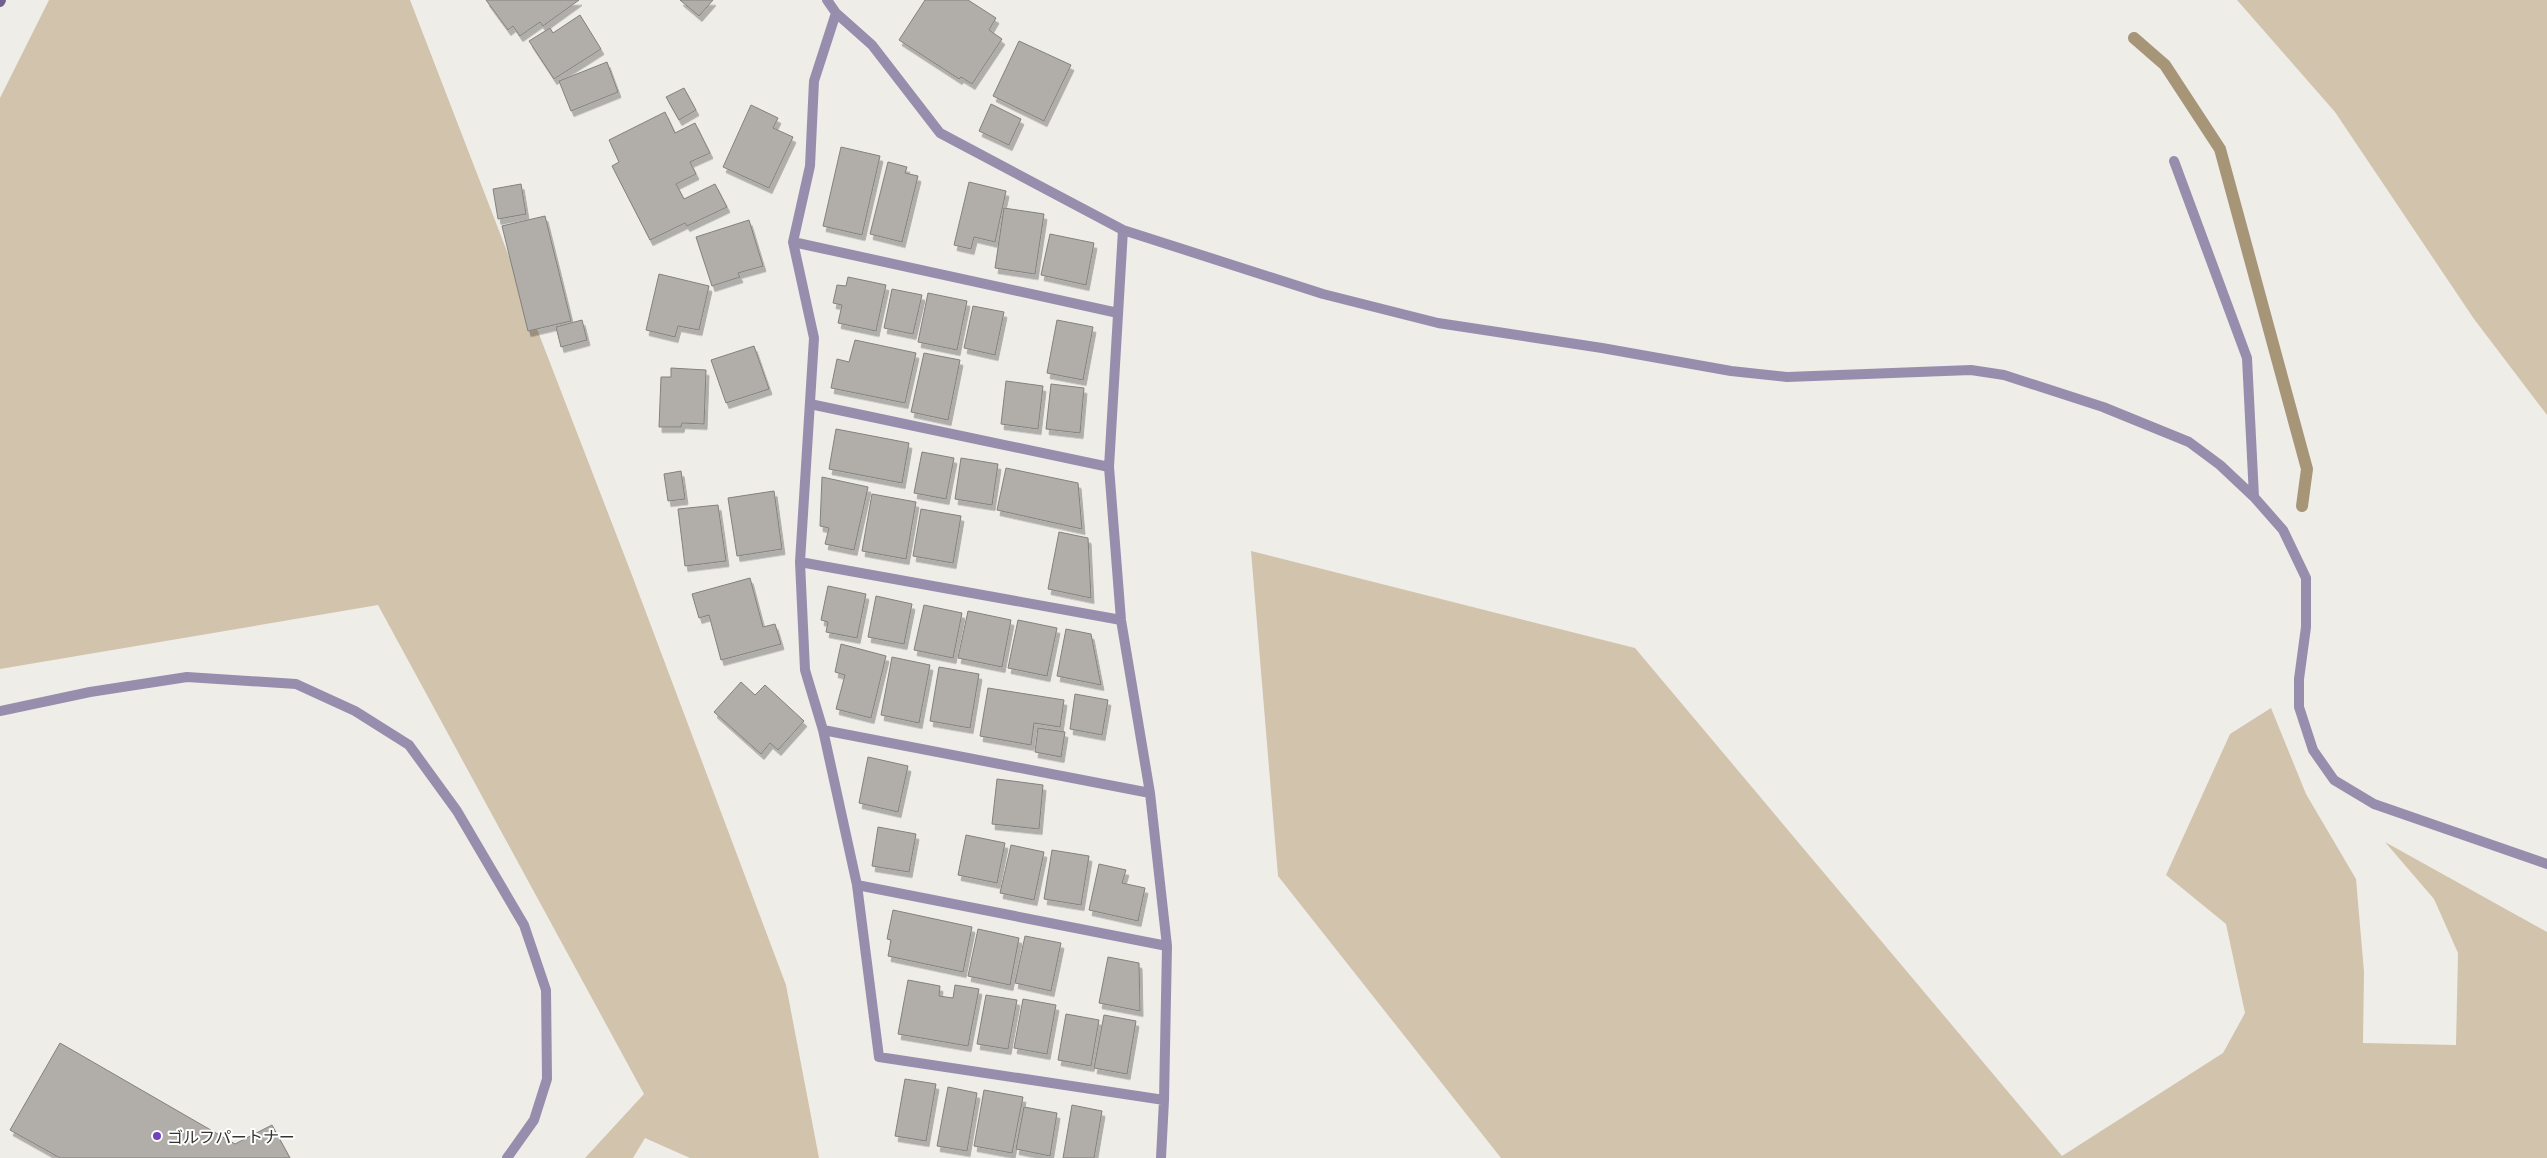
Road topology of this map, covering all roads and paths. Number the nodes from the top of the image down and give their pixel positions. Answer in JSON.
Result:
{"nodes":[{"id":1,"x":827,"y":0,"type":"edge"},
{"id":2,"x":836,"y":13,"type":"junction"},
{"id":3,"x":2174,"y":161,"type":"dead end"},
{"id":4,"x":1124,"y":230,"type":"junction"},
{"id":5,"x":793,"y":242,"type":"junction"},
{"id":6,"x":1118,"y":313,"type":"junction"},
{"id":7,"x":810,"y":404,"type":"junction"},
{"id":8,"x":1109,"y":467,"type":"junction"},
{"id":9,"x":2254,"y":497,"type":"junction"},
{"id":10,"x":800,"y":562,"type":"junction"},
{"id":11,"x":1120,"y":620,"type":"junction"},
{"id":12,"x":0,"y":711,"type":"edge"},
{"id":13,"x":823,"y":730,"type":"junction"},
{"id":14,"x":1150,"y":793,"type":"junction"},
{"id":15,"x":2547,"y":864,"type":"edge"},
{"id":16,"x":858,"y":885,"type":"junction"},
{"id":17,"x":1167,"y":946,"type":"junction"},
{"id":18,"x":1164,"y":1100,"type":"junction"},
{"id":19,"x":507,"y":1158,"type":"edge"},
{"id":20,"x":1161,"y":1158,"type":"edge"}],
"edges":[{"from":1,"to":2,"type":"street"},
{"from":2,"to":4,"type":"street"},
{"from":2,"to":5,"type":"street"},
{"from":3,"to":9,"type":"street"},
{"from":4,"to":6,"type":"street"},
{"from":4,"to":9,"type":"street"},
{"from":5,"to":6,"type":"street"},
{"from":5,"to":7,"type":"street"},
{"from":6,"to":8,"type":"street"},
{"from":7,"to":8,"type":"street"},
{"from":7,"to":10,"type":"street"},
{"from":8,"to":11,"type":"street"},
{"from":9,"to":15,"type":"street"},
{"from":10,"to":11,"type":"street"},
{"from":10,"to":13,"type":"street"},
{"from":11,"to":14,"type":"street"},
{"from":12,"to":19,"type":"street"},
{"from":13,"to":14,"type":"street"},
{"from":13,"to":16,"type":"street"},
{"from":14,"to":17,"type":"street"},
{"from":16,"to":17,"type":"street"},
{"from":16,"to":18,"type":"street"},
{"from":17,"to":18,"type":"street"},
{"from":18,"to":20,"type":"street"}]}
